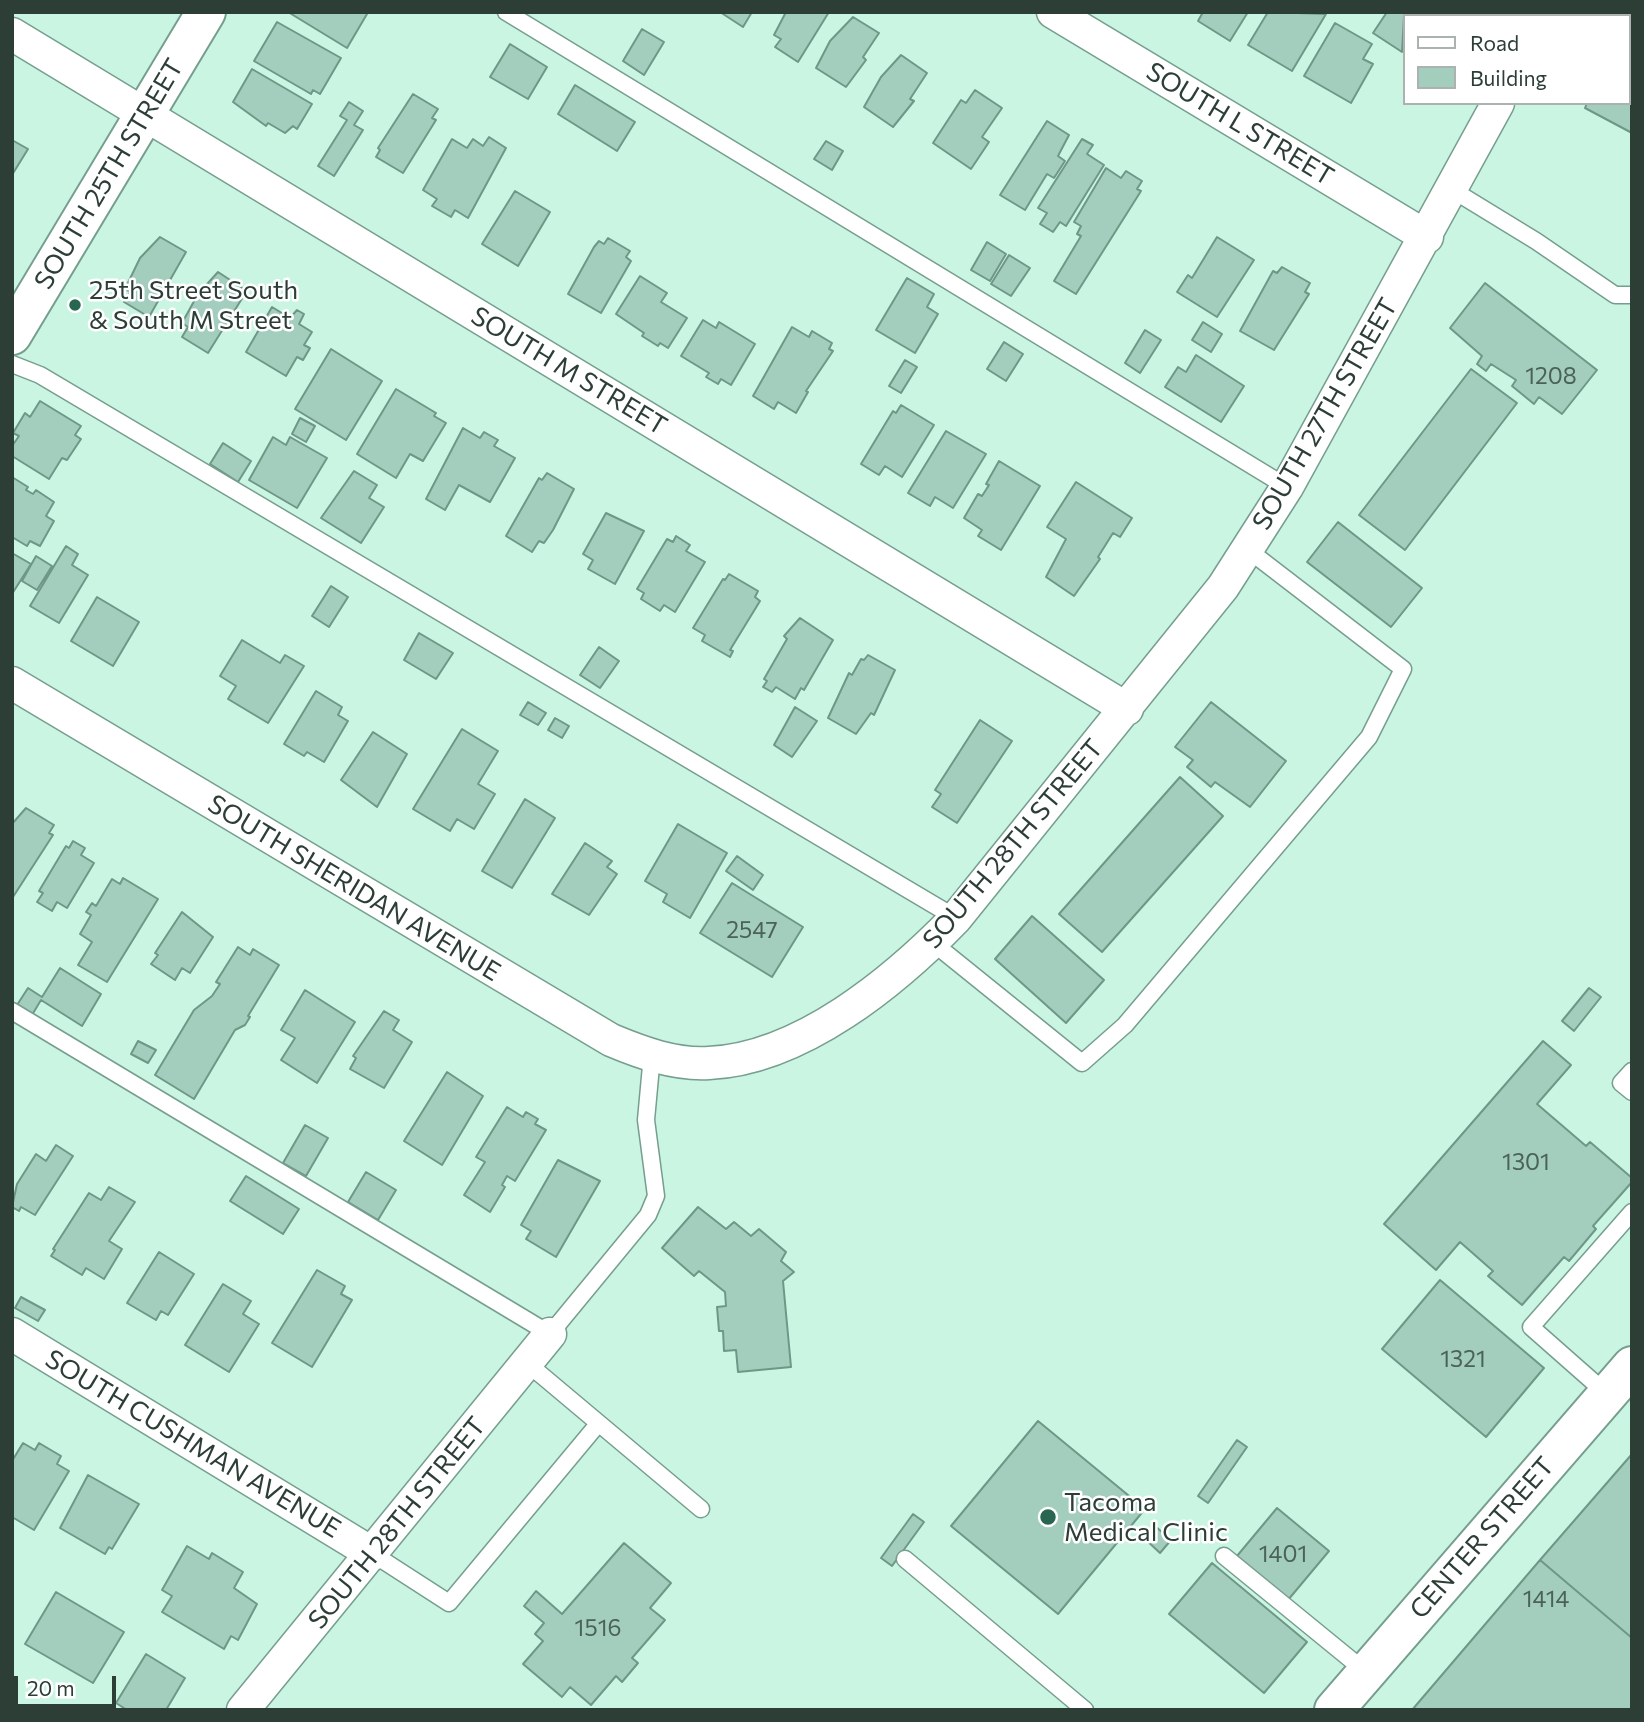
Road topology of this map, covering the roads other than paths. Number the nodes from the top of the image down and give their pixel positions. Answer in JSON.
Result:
{"nodes":[{"id":1,"x":206,"y":12,"type":"edge"},
{"id":2,"x":506,"y":12,"type":"edge"},
{"id":3,"x":1053,"y":12,"type":"edge"},
{"id":4,"x":12,"y":34,"type":"edge"},
{"id":5,"x":1497,"y":105,"type":"edge"},
{"id":6,"x":145,"y":114,"type":"junction"},
{"id":7,"x":1451,"y":189,"type":"junction"},
{"id":8,"x":1427,"y":237,"type":"junction"},
{"id":9,"x":1632,"y":295,"type":"edge"},
{"id":10,"x":12,"y":335,"type":"edge"},
{"id":11,"x":12,"y":364,"type":"edge"},
{"id":12,"x":1287,"y":487,"type":"junction"},
{"id":13,"x":1247,"y":549,"type":"junction"},
{"id":14,"x":12,"y":683,"type":"edge"},
{"id":15,"x":1127,"y":709,"type":"junction"},
{"id":16,"x":956,"y":918,"type":"junction"},
{"id":17,"x":932,"y":942,"type":"junction"},
{"id":18,"x":12,"y":1011,"type":"edge"},
{"id":19,"x":652,"y":1055,"type":"junction"},
{"id":20,"x":708,"y":1063,"type":"joint"},
{"id":21,"x":1632,"y":1071,"type":"edge"},
{"id":22,"x":1632,"y":1092,"type":"edge"},
{"id":23,"x":1632,"y":1212,"type":"edge"},
{"id":24,"x":12,"y":1334,"type":"edge"},
{"id":25,"x":550,"y":1334,"type":"junction"},
{"id":26,"x":527,"y":1363,"type":"junction"},
{"id":27,"x":1620,"y":1380,"type":"edge"},
{"id":28,"x":598,"y":1423,"type":"junction"},
{"id":29,"x":701,"y":1509,"type":"dead end"},
{"id":30,"x":373,"y":1554,"type":"junction"},
{"id":31,"x":1224,"y":1556,"type":"dead end"},
{"id":32,"x":905,"y":1559,"type":"dead end"},
{"id":33,"x":1366,"y":1672,"type":"junction"},
{"id":34,"x":243,"y":1710,"type":"edge"},
{"id":35,"x":1085,"y":1710,"type":"edge"},
{"id":36,"x":1334,"y":1710,"type":"edge"}],
"edges":[{"from":1,"to":6,"type":"main road","name":"SOUTH 25TH STREET"},
{"from":2,"to":12,"type":"lane"},
{"from":3,"to":8,"type":"street","name":"SOUTH L STREET"},
{"from":4,"to":6,"type":"street","name":"SOUTH M STREET"},
{"from":5,"to":7,"type":"street","name":"SOUTH 27TH STREET"},
{"from":6,"to":10,"type":"main road","name":"SOUTH 25TH STREET"},
{"from":6,"to":15,"type":"street","name":"SOUTH M STREET"},
{"from":7,"to":8,"type":"street","name":"SOUTH 27TH STREET"},
{"from":7,"to":9,"type":"lane"},
{"from":8,"to":12,"type":"street","name":"SOUTH 27TH STREET"},
{"from":11,"to":16,"type":"lane"},
{"from":12,"to":13,"type":"street","name":"SOUTH 27TH STREET"},
{"from":13,"to":15,"type":"street","name":"SOUTH 27TH STREET"},
{"from":13,"to":17,"type":"lane"},
{"from":14,"to":19,"type":"street","name":"SOUTH SHERIDAN AVENUE"},
{"from":15,"to":16,"type":"street","name":"SOUTH 28TH STREET"},
{"from":16,"to":17,"type":"street","name":"SOUTH 28TH STREET"},
{"from":17,"to":20,"type":"street","name":"SOUTH 28TH STREET"},
{"from":18,"to":25,"type":"lane"},
{"from":19,"to":20,"type":"street","name":"SOUTH SHERIDAN AVENUE"},
{"from":19,"to":25,"type":"lane"},
{"from":21,"to":22,"type":"lane"},
{"from":23,"to":27,"type":"lane"},
{"from":24,"to":30,"type":"street","name":"SOUTH CUSHMAN AVENUE"},
{"from":25,"to":26,"type":"street","name":"SOUTH 28TH STREET"},
{"from":26,"to":28,"type":"lane"},
{"from":26,"to":30,"type":"street","name":"SOUTH 28TH STREET"},
{"from":27,"to":33,"type":"main road","name":"CENTER STREET"},
{"from":28,"to":29,"type":"lane"},
{"from":28,"to":30,"type":"lane"},
{"from":30,"to":34,"type":"street","name":"SOUTH 28TH STREET"},
{"from":31,"to":33,"type":"lane"},
{"from":32,"to":35,"type":"lane"},
{"from":33,"to":36,"type":"main road","name":"CENTER STREET"}]}
